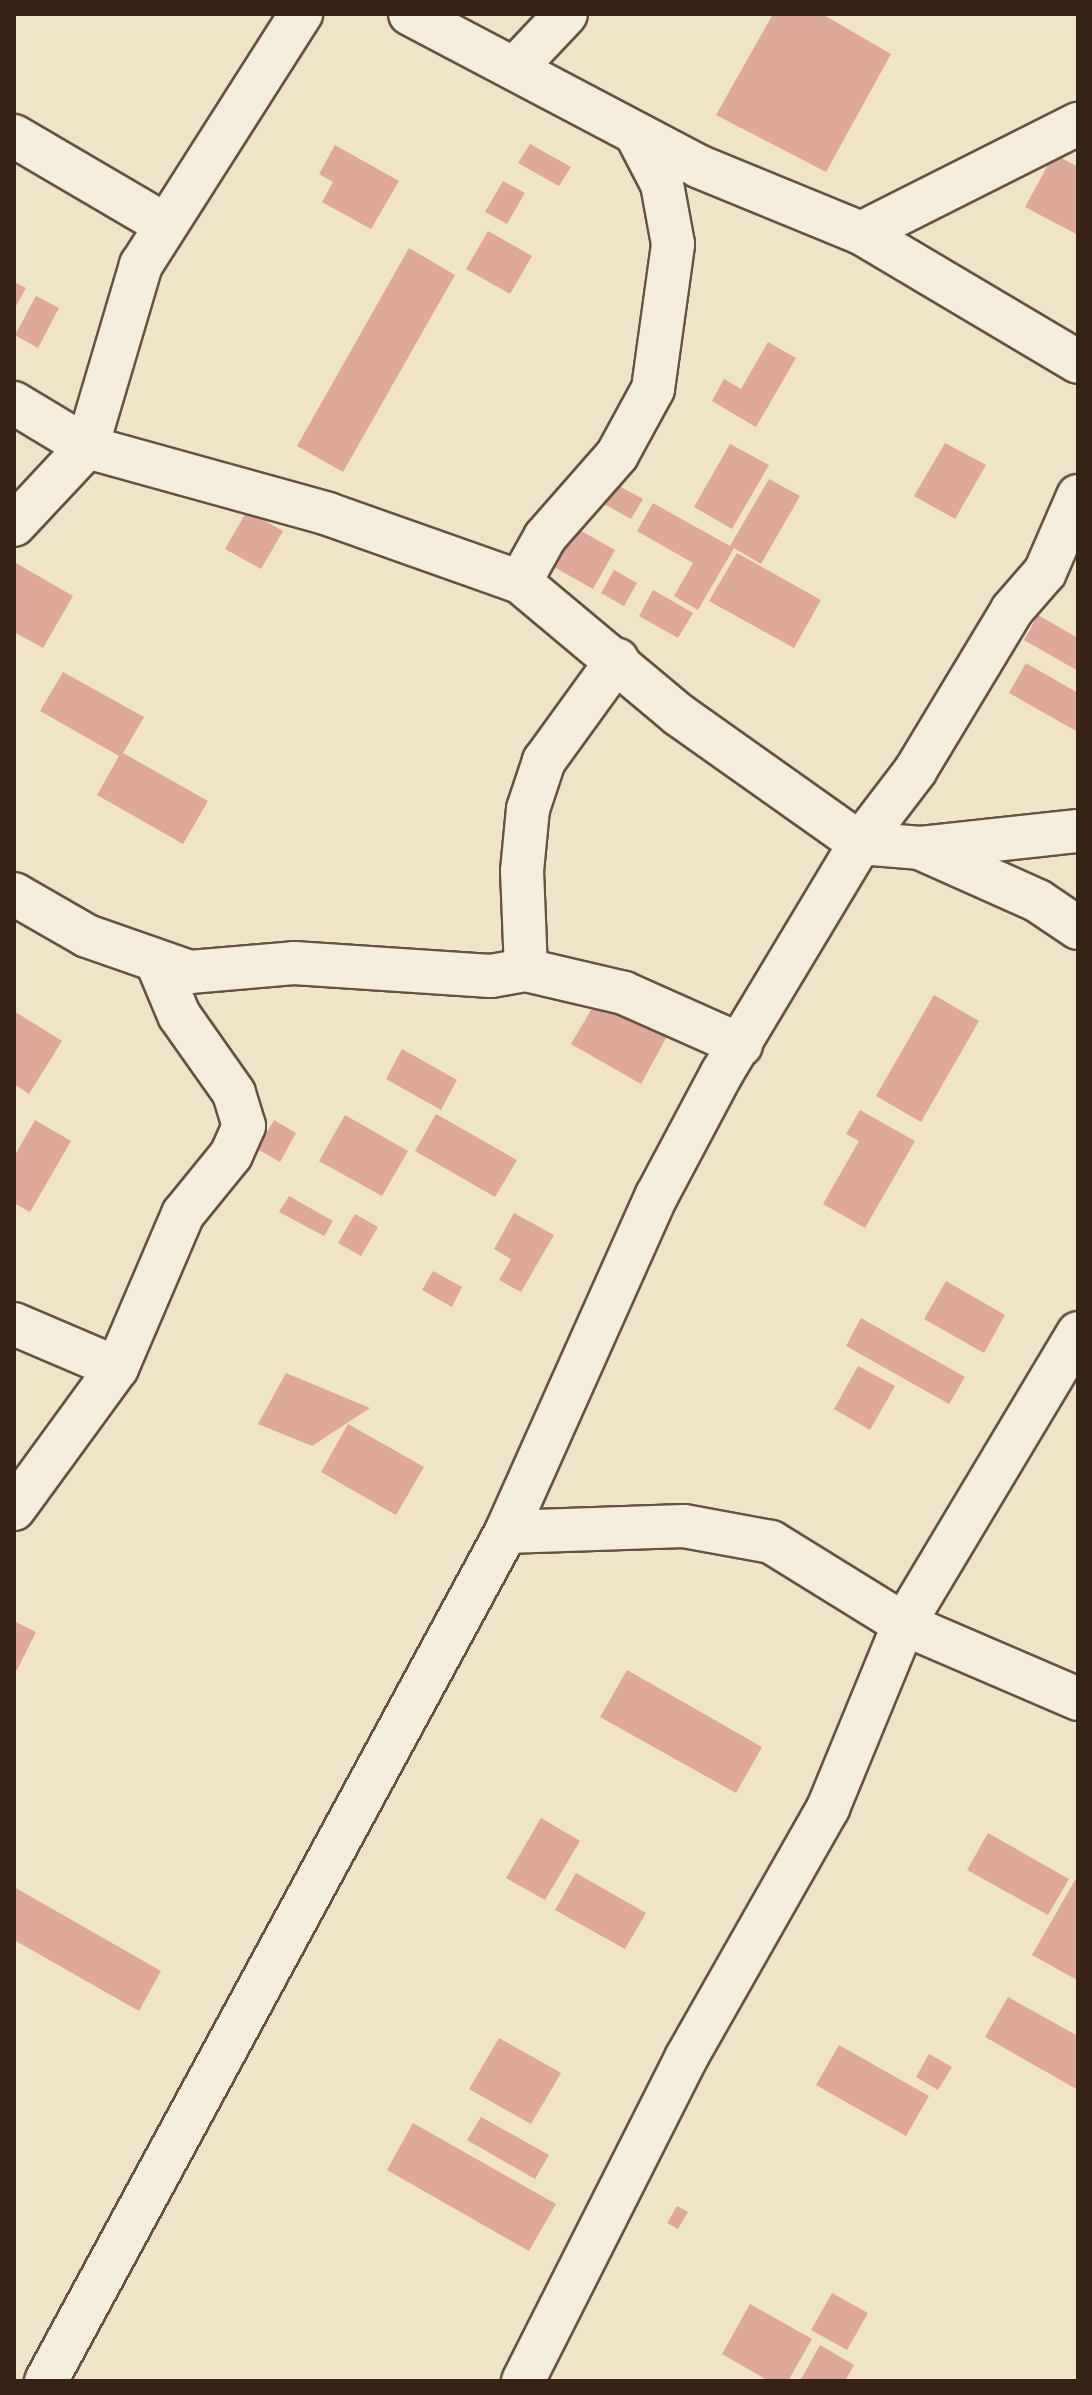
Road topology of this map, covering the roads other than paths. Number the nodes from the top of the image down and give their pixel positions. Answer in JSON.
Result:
{"nodes":[{"id":1,"x":301,"y":14,"type":"edge"},
{"id":2,"x":410,"y":14,"type":"edge"},
{"id":3,"x":566,"y":14,"type":"edge"},
{"id":4,"x":515,"y":68,"type":"junction"},
{"id":5,"x":1078,"y":124,"type":"edge"},
{"id":6,"x":636,"y":134,"type":"junction"},
{"id":7,"x":14,"y":136,"type":"edge"},
{"id":8,"x":162,"y":223,"type":"junction"},
{"id":9,"x":861,"y":233,"type":"junction"},
{"id":10,"x":1078,"y":362,"type":"edge"},
{"id":11,"x":14,"y":403,"type":"edge"},
{"id":12,"x":87,"y":447,"type":"junction"},
{"id":13,"x":1078,"y":496,"type":"edge"},
{"id":14,"x":14,"y":525,"type":"edge"},
{"id":15,"x":520,"y":582,"type":"junction"},
{"id":16,"x":617,"y":660,"type":"junction"},
{"id":17,"x":1078,"y":831,"type":"edge"},
{"id":18,"x":860,"y":843,"type":"junction"},
{"id":19,"x":921,"y":848,"type":"junction"},
{"id":20,"x":14,"y":894,"type":"edge"},
{"id":21,"x":1078,"y":928,"type":"edge"},
{"id":22,"x":158,"y":965,"type":"junction"},
{"id":23,"x":526,"y":970,"type":"junction"},
{"id":24,"x":741,"y":1045,"type":"junction"},
{"id":25,"x":14,"y":1324,"type":"edge"},
{"id":26,"x":1078,"y":1333,"type":"edge"},
{"id":27,"x":117,"y":1368,"type":"junction"},
{"id":28,"x":14,"y":1509,"type":"edge"},
{"id":29,"x":506,"y":1532,"type":"junction"},
{"id":30,"x":904,"y":1624,"type":"junction"},
{"id":31,"x":1078,"y":1699,"type":"edge"},
{"id":32,"x":46,"y":2381,"type":"edge"},
{"id":33,"x":523,"y":2381,"type":"edge"}],
"edges":[{"from":1,"to":8,"type":"street"},
{"from":2,"to":4,"type":"street"},
{"from":3,"to":4,"type":"street"},
{"from":4,"to":6,"type":"street"},
{"from":5,"to":9,"type":"street"},
{"from":6,"to":9,"type":"street"},
{"from":6,"to":15,"type":"street"},
{"from":7,"to":8,"type":"street"},
{"from":8,"to":12,"type":"street"},
{"from":9,"to":10,"type":"street"},
{"from":11,"to":12,"type":"street"},
{"from":12,"to":14,"type":"street"},
{"from":12,"to":15,"type":"street"},
{"from":13,"to":18,"type":"street"},
{"from":15,"to":16,"type":"street"},
{"from":16,"to":18,"type":"street"},
{"from":16,"to":23,"type":"street"},
{"from":17,"to":19,"type":"street"},
{"from":18,"to":19,"type":"street"},
{"from":18,"to":24,"type":"street"},
{"from":19,"to":21,"type":"street"},
{"from":20,"to":22,"type":"street"},
{"from":22,"to":23,"type":"street"},
{"from":22,"to":27,"type":"street"},
{"from":23,"to":24,"type":"street"},
{"from":24,"to":29,"type":"street"},
{"from":25,"to":27,"type":"street"},
{"from":26,"to":30,"type":"street"},
{"from":27,"to":28,"type":"street"},
{"from":29,"to":30,"type":"street"},
{"from":29,"to":32,"type":"street"},
{"from":30,"to":31,"type":"street"},
{"from":30,"to":33,"type":"street"}]}
